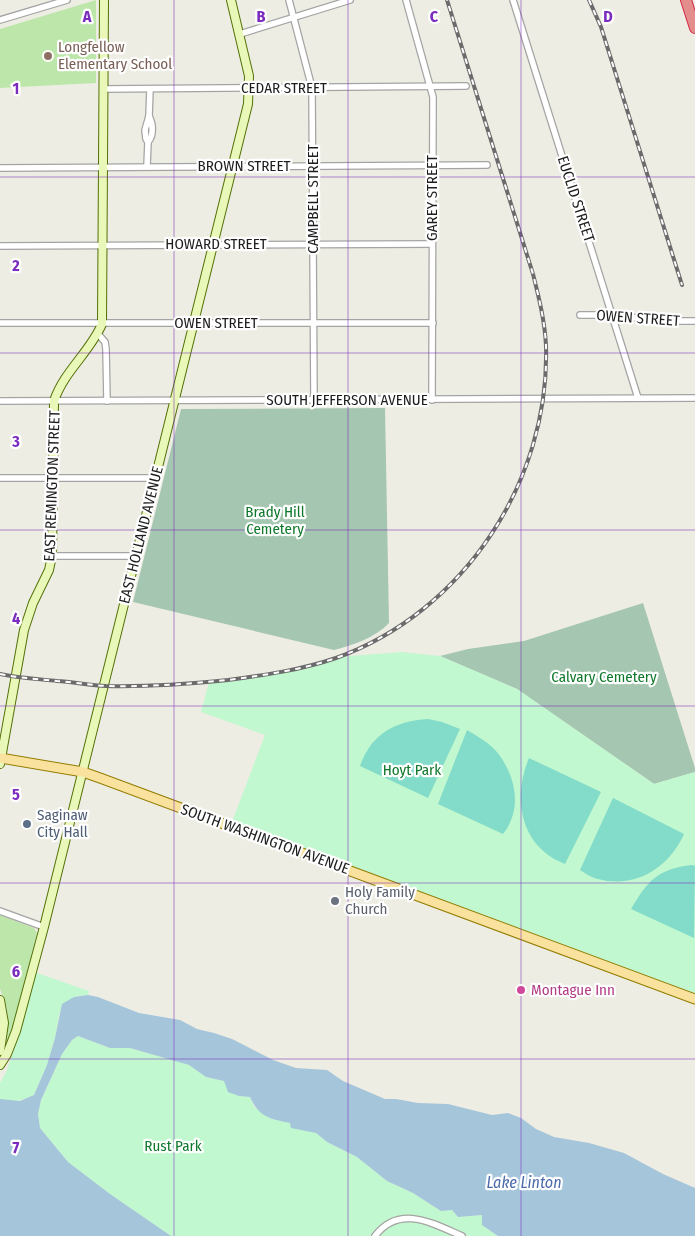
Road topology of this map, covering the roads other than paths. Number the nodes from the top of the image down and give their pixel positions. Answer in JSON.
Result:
{"nodes":[{"id":1,"x":67,"y":0,"type":"edge"},
{"id":2,"x":104,"y":0,"type":"edge"},
{"id":3,"x":230,"y":0,"type":"edge"},
{"id":4,"x":289,"y":0,"type":"edge"},
{"id":5,"x":350,"y":0,"type":"edge"},
{"id":6,"x":406,"y":0,"type":"edge"},
{"id":7,"x":513,"y":0,"type":"edge"},
{"id":8,"x":689,"y":2,"type":"edge"},
{"id":9,"x":293,"y":17,"type":"junction"},
{"id":10,"x":0,"y":20,"type":"edge"},
{"id":11,"x":695,"y":28,"type":"edge"},
{"id":12,"x":240,"y":34,"type":"junction"},
{"id":13,"x":466,"y":86,"type":"dead end"},
{"id":14,"x":150,"y":88,"type":"junction"},
{"id":15,"x":249,"y":88,"type":"junction"},
{"id":16,"x":312,"y":88,"type":"junction"},
{"id":17,"x":431,"y":88,"type":"junction"},
{"id":18,"x":104,"y":89,"type":"junction"},
{"id":19,"x":487,"y":165,"type":"dead end"},
{"id":20,"x":148,"y":166,"type":"junction"},
{"id":21,"x":314,"y":166,"type":"junction"},
{"id":22,"x":432,"y":166,"type":"junction"},
{"id":23,"x":104,"y":167,"type":"junction"},
{"id":24,"x":232,"y":167,"type":"junction"},
{"id":25,"x":0,"y":168,"type":"edge"},
{"id":26,"x":212,"y":244,"type":"junction"},
{"id":27,"x":313,"y":244,"type":"junction"},
{"id":28,"x":432,"y":244,"type":"junction"},
{"id":29,"x":104,"y":245,"type":"junction"},
{"id":30,"x":0,"y":246,"type":"edge"},
{"id":31,"x":580,"y":315,"type":"dead end"},
{"id":32,"x":612,"y":315,"type":"junction"},
{"id":33,"x":695,"y":321,"type":"edge"},
{"id":34,"x":313,"y":322,"type":"junction"},
{"id":35,"x":193,"y":323,"type":"junction"},
{"id":36,"x":433,"y":323,"type":"junction"},
{"id":37,"x":0,"y":324,"type":"edge"},
{"id":38,"x":102,"y":324,"type":"junction"},
{"id":39,"x":98,"y":334,"type":"junction"},
{"id":40,"x":638,"y":398,"type":"junction"},
{"id":41,"x":695,"y":398,"type":"edge"},
{"id":42,"x":314,"y":400,"type":"junction"},
{"id":43,"x":432,"y":400,"type":"junction"},
{"id":44,"x":0,"y":401,"type":"edge"},
{"id":45,"x":54,"y":401,"type":"junction"},
{"id":46,"x":107,"y":401,"type":"junction"},
{"id":47,"x":174,"y":401,"type":"junction"},
{"id":48,"x":0,"y":478,"type":"edge"},
{"id":49,"x":156,"y":478,"type":"junction"},
{"id":50,"x":53,"y":479,"type":"junction"},
{"id":51,"x":52,"y":556,"type":"junction"},
{"id":52,"x":136,"y":556,"type":"junction"},
{"id":53,"x":1,"y":760,"type":"edge"},
{"id":54,"x":83,"y":772,"type":"junction"},
{"id":55,"x":0,"y":911,"type":"edge"},
{"id":56,"x":44,"y":927,"type":"junction"},
{"id":57,"x":695,"y":999,"type":"edge"},
{"id":58,"x":0,"y":1000,"type":"edge"},
{"id":59,"x":0,"y":1051,"type":"edge"},
{"id":60,"x":0,"y":1065,"type":"edge"},
{"id":61,"x":374,"y":1236,"type":"edge"},
{"id":62,"x":462,"y":1236,"type":"edge"}],
"edges":[{"from":1,"to":10,"type":"street"},
{"from":2,"to":18,"type":"main road","name":"EAST REMINGTON STREET"},
{"from":3,"to":12,"type":"main road","name":"EAST HOLLAND AVENUE"},
{"from":4,"to":9,"type":"street","name":"CAMPBELL STREET"},
{"from":5,"to":9,"type":"street"},
{"from":6,"to":17,"type":"street","name":"GAREY STREET"},
{"from":7,"to":32,"type":"street","name":"EUCLID STREET"},
{"from":8,"to":11,"type":"highway"},
{"from":9,"to":12,"type":"street"},
{"from":9,"to":16,"type":"street","name":"CAMPBELL STREET"},
{"from":12,"to":15,"type":"main road","name":"EAST HOLLAND AVENUE"},
{"from":13,"to":17,"type":"street","name":"CEDAR STREET"},
{"from":14,"to":15,"type":"street","name":"CEDAR STREET"},
{"from":14,"to":18,"type":"street","name":"CEDAR STREET"},
{"from":14,"to":20,"type":"street"},
{"from":15,"to":16,"type":"street","name":"CEDAR STREET"},
{"from":15,"to":24,"type":"main road","name":"EAST HOLLAND AVENUE"},
{"from":16,"to":17,"type":"street","name":"CEDAR STREET"},
{"from":16,"to":21,"type":"street","name":"CAMPBELL STREET"},
{"from":17,"to":22,"type":"street","name":"GAREY STREET"},
{"from":18,"to":23,"type":"main road","name":"EAST REMINGTON STREET"},
{"from":19,"to":22,"type":"street","name":"BROWN STREET"},
{"from":20,"to":23,"type":"street","name":"BROWN STREET"},
{"from":20,"to":24,"type":"street","name":"BROWN STREET"},
{"from":21,"to":22,"type":"street","name":"BROWN STREET"},
{"from":21,"to":24,"type":"street","name":"BROWN STREET"},
{"from":21,"to":27,"type":"street","name":"CAMPBELL STREET"},
{"from":22,"to":28,"type":"street","name":"GAREY STREET"},
{"from":23,"to":25,"type":"street","name":"BROWN STREET"},
{"from":23,"to":29,"type":"main road","name":"EAST REMINGTON STREET"},
{"from":24,"to":26,"type":"main road","name":"EAST HOLLAND AVENUE"},
{"from":26,"to":27,"type":"street","name":"HOWARD STREET"},
{"from":26,"to":29,"type":"street","name":"HOWARD STREET"},
{"from":26,"to":35,"type":"main road","name":"EAST HOLLAND AVENUE"},
{"from":27,"to":28,"type":"street","name":"HOWARD STREET"},
{"from":27,"to":34,"type":"street","name":"CAMPBELL STREET"},
{"from":28,"to":36,"type":"street","name":"GAREY STREET"},
{"from":29,"to":30,"type":"street","name":"HOWARD STREET"},
{"from":29,"to":38,"type":"main road","name":"EAST REMINGTON STREET"},
{"from":31,"to":32,"type":"street","name":"OWEN STREET"},
{"from":32,"to":33,"type":"street","name":"OWEN STREET"},
{"from":32,"to":40,"type":"street","name":"EUCLID STREET"},
{"from":34,"to":35,"type":"street","name":"OWEN STREET"},
{"from":34,"to":36,"type":"street","name":"OWEN STREET"},
{"from":34,"to":42,"type":"street","name":"CAMPBELL STREET"},
{"from":35,"to":38,"type":"street","name":"OWEN STREET"},
{"from":35,"to":47,"type":"main road","name":"EAST HOLLAND AVENUE"},
{"from":36,"to":43,"type":"street","name":"GAREY STREET"},
{"from":37,"to":38,"type":"street","name":"OWEN STREET"},
{"from":38,"to":39,"type":"main road","name":"EAST REMINGTON STREET"},
{"from":39,"to":45,"type":"main road","name":"EAST REMINGTON STREET"},
{"from":39,"to":46,"type":"street"},
{"from":40,"to":41,"type":"street","name":"SOUTH JEFFERSON AVENUE"},
{"from":40,"to":43,"type":"street","name":"SOUTH JEFFERSON AVENUE"},
{"from":42,"to":43,"type":"street","name":"SOUTH JEFFERSON AVENUE"},
{"from":42,"to":47,"type":"street","name":"SOUTH JEFFERSON AVENUE"},
{"from":44,"to":45,"type":"street","name":"SOUTH JEFFERSON AVENUE"},
{"from":45,"to":46,"type":"street","name":"SOUTH JEFFERSON AVENUE"},
{"from":45,"to":50,"type":"main road","name":"EAST REMINGTON STREET"},
{"from":46,"to":47,"type":"street","name":"SOUTH JEFFERSON AVENUE"},
{"from":47,"to":49,"type":"main road","name":"EAST HOLLAND AVENUE"},
{"from":48,"to":50,"type":"street"},
{"from":49,"to":50,"type":"street"},
{"from":49,"to":52,"type":"main road","name":"EAST HOLLAND AVENUE"},
{"from":50,"to":51,"type":"main road","name":"EAST REMINGTON STREET"},
{"from":51,"to":52,"type":"street"},
{"from":51,"to":53,"type":"main road","name":"EAST REMINGTON STREET"},
{"from":52,"to":54,"type":"main road","name":"EAST HOLLAND AVENUE"},
{"from":53,"to":54,"type":"main road","name":"SOUTH WASHINGTON AVENUE"},
{"from":54,"to":56,"type":"main road","name":"EAST HOLLAND AVENUE"},
{"from":54,"to":57,"type":"main road","name":"SOUTH WASHINGTON AVENUE"},
{"from":55,"to":56,"type":"street"},
{"from":56,"to":60,"type":"main road","name":"EAST HOLLAND AVENUE"},
{"from":58,"to":59,"type":"main road"},
{"from":61,"to":62,"type":"street"}]}
